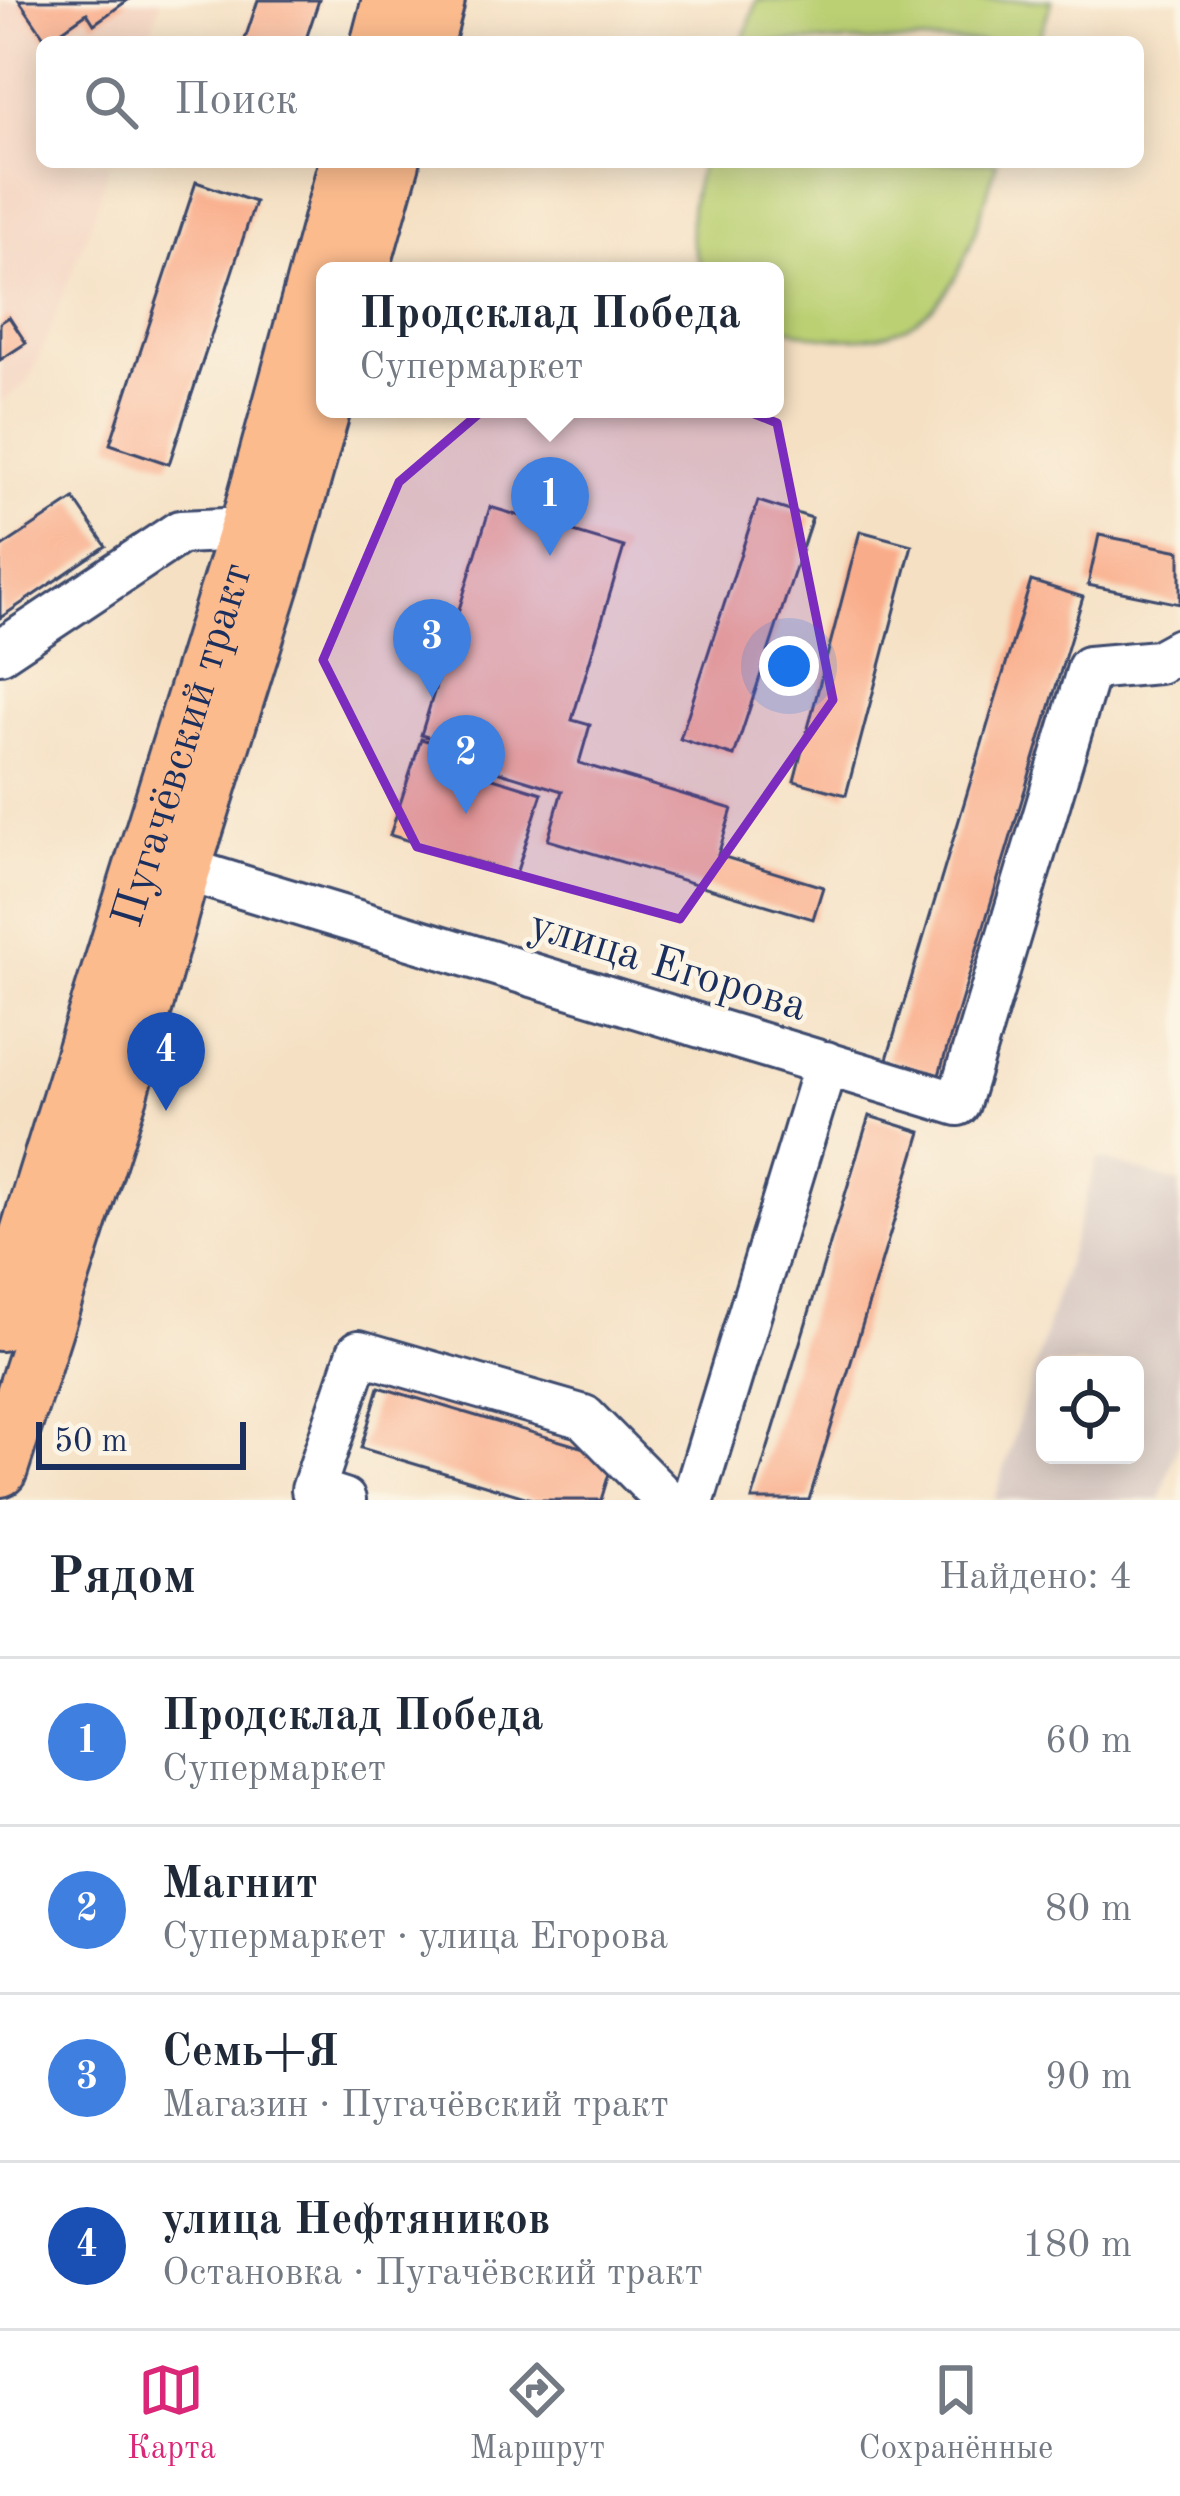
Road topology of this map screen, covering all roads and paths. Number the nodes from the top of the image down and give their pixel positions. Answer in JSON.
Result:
{"nodes":[{"id":1,"x":390,"y":0,"type":"edge"},
{"id":2,"x":437,"y":0,"type":"edge"},
{"id":3,"x":381,"y":36,"type":"edge"},
{"id":4,"x":428,"y":36,"type":"edge"},
{"id":5,"x":345,"y":168,"type":"edge"},
{"id":6,"x":390,"y":168,"type":"edge"},
{"id":7,"x":320,"y":262,"type":"edge"},
{"id":8,"x":364,"y":262,"type":"edge"},
{"id":9,"x":316,"y":276,"type":"edge"},
{"id":10,"x":320,"y":418,"type":"edge"},
{"id":11,"x":247,"y":529,"type":"junction"},
{"id":12,"x":1180,"y":650,"type":"edge"},
{"id":13,"x":0,"y":652,"type":"edge"},
{"id":14,"x":183,"y":869,"type":"junction"},
{"id":15,"x":826,"y":1063,"type":"junction"},
{"id":16,"x":0,"y":1323,"type":"edge"},
{"id":17,"x":0,"y":1469,"type":"edge"},
{"id":18,"x":322,"y":1497,"type":"edge"},
{"id":19,"x":666,"y":1500,"type":"edge"},
{"id":20,"x":693,"y":1500,"type":"edge"}],
"edges":[{"from":1,"to":3,"type":"main road"},
{"from":2,"to":4,"type":"main road"},
{"from":5,"to":7,"type":"main road","name":"Пугачёвский тракт"},
{"from":6,"to":8,"type":"main road"},
{"from":9,"to":11,"type":"main road","name":"Пугачёвский тракт"},
{"from":10,"to":14,"type":"main road","name":"Пугачёвский тракт"},
{"from":11,"to":13,"type":"street"},
{"from":11,"to":16,"type":"main road","name":"Пугачёвский тракт"},
{"from":12,"to":15,"type":"street"},
{"from":14,"to":15,"type":"street","name":"улица Егорова"},
{"from":14,"to":17,"type":"main road","name":"Пугачёвский тракт"},
{"from":15,"to":20,"type":"street","name":"улица Егорова"},
{"from":18,"to":19,"type":"street"}]}
